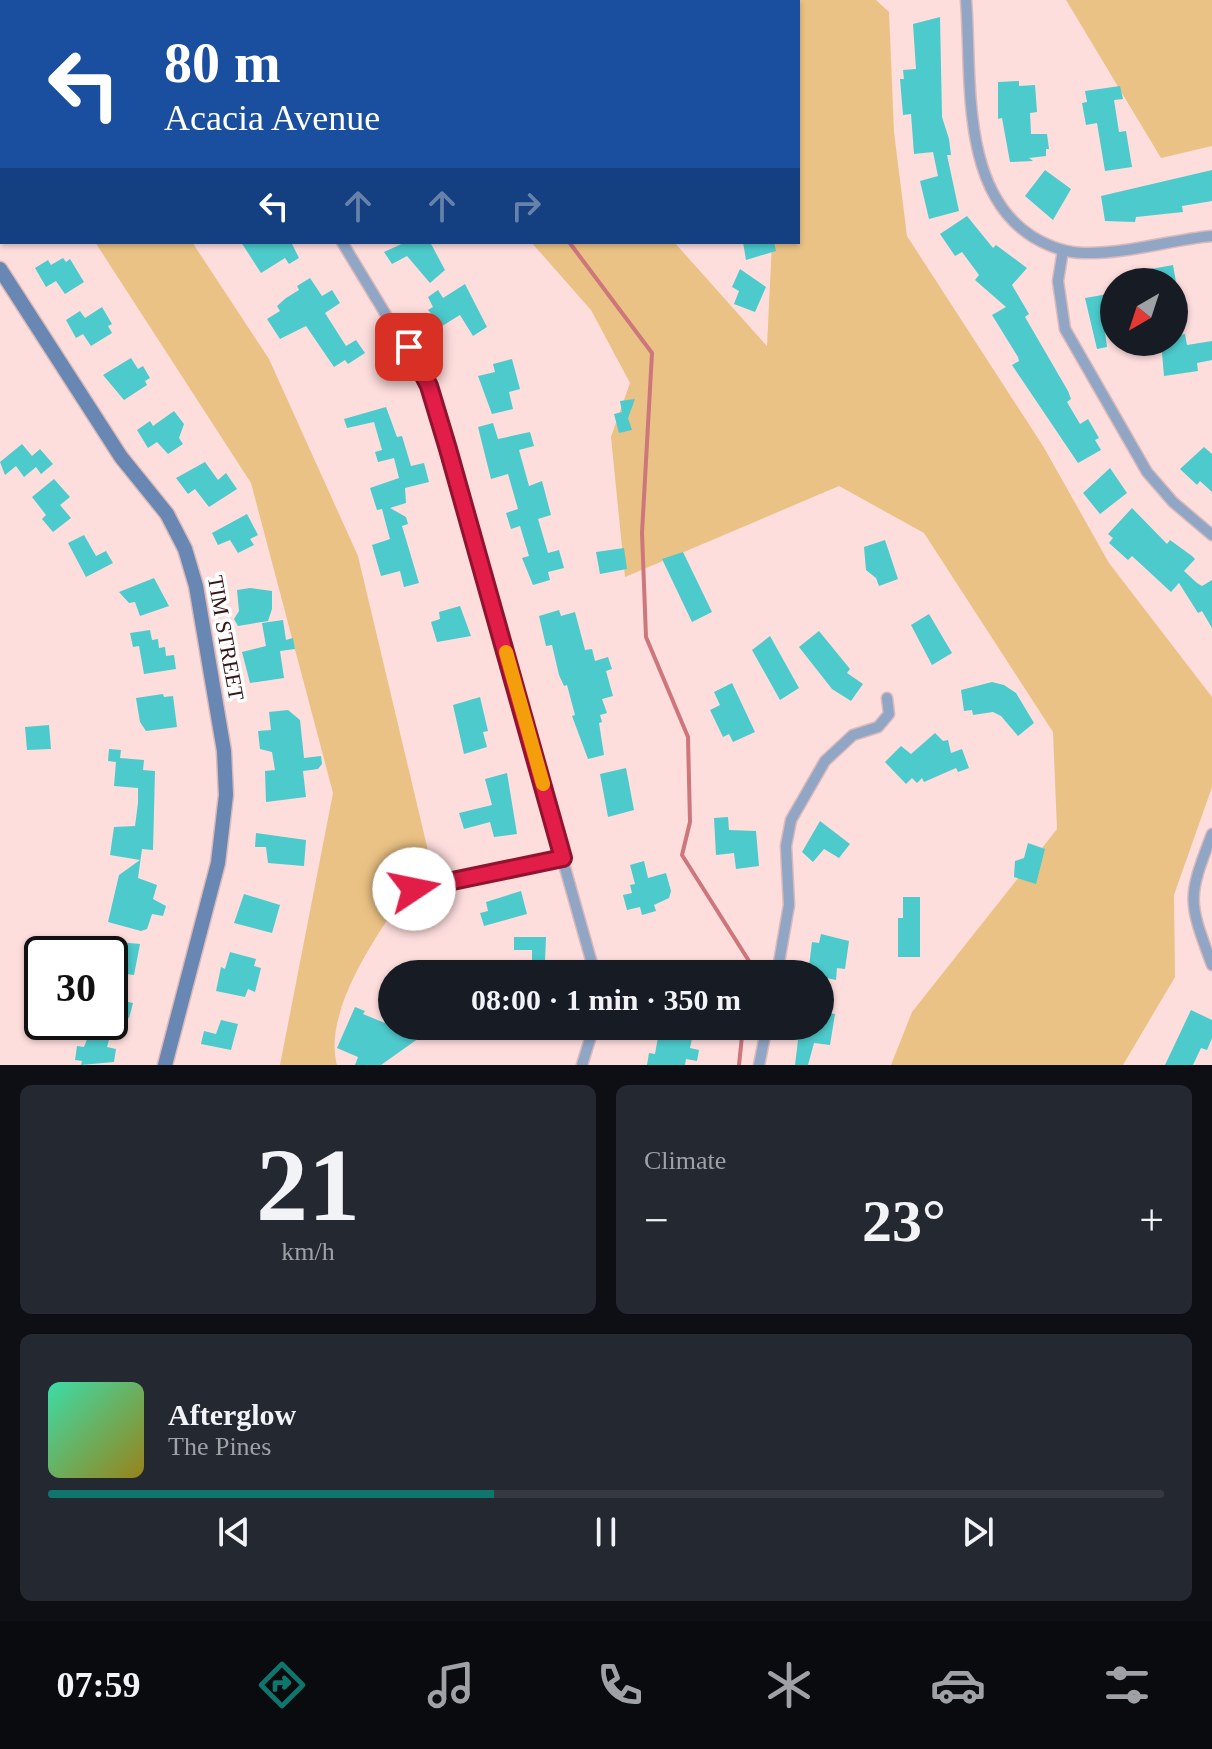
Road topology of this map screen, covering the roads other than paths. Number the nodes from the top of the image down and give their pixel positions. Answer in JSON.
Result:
{"nodes":[{"id":1,"x":966,"y":0,"type":"edge"},
{"id":2,"x":1212,"y":236,"type":"edge"},
{"id":3,"x":343,"y":244,"type":"edge"},
{"id":4,"x":1063,"y":250,"type":"junction"},
{"id":5,"x":0,"y":269,"type":"edge"},
{"id":6,"x":1212,"y":535,"type":"edge"},
{"id":7,"x":887,"y":698,"type":"dead end"},
{"id":8,"x":1212,"y":834,"type":"edge"},
{"id":9,"x":563,"y":858,"type":"junction"},
{"id":10,"x":414,"y":889,"type":"dead end"},
{"id":11,"x":591,"y":960,"type":"edge"},
{"id":12,"x":779,"y":960,"type":"edge"},
{"id":13,"x":1212,"y":965,"type":"edge"},
{"id":14,"x":590,"y":1040,"type":"edge"},
{"id":15,"x":764,"y":1040,"type":"edge"},
{"id":16,"x":165,"y":1065,"type":"edge"},
{"id":17,"x":582,"y":1065,"type":"edge"},
{"id":18,"x":759,"y":1065,"type":"edge"}],
"edges":[{"from":1,"to":4,"type":"street"},
{"from":2,"to":4,"type":"street"},
{"from":3,"to":9,"type":"street"},
{"from":4,"to":6,"type":"street"},
{"from":5,"to":16,"type":"street","name":"TIM STREET"},
{"from":7,"to":12,"type":"street"},
{"from":8,"to":13,"type":"street"},
{"from":9,"to":10,"type":"street"},
{"from":9,"to":11,"type":"street"},
{"from":14,"to":17,"type":"street"},
{"from":15,"to":18,"type":"street"}]}
